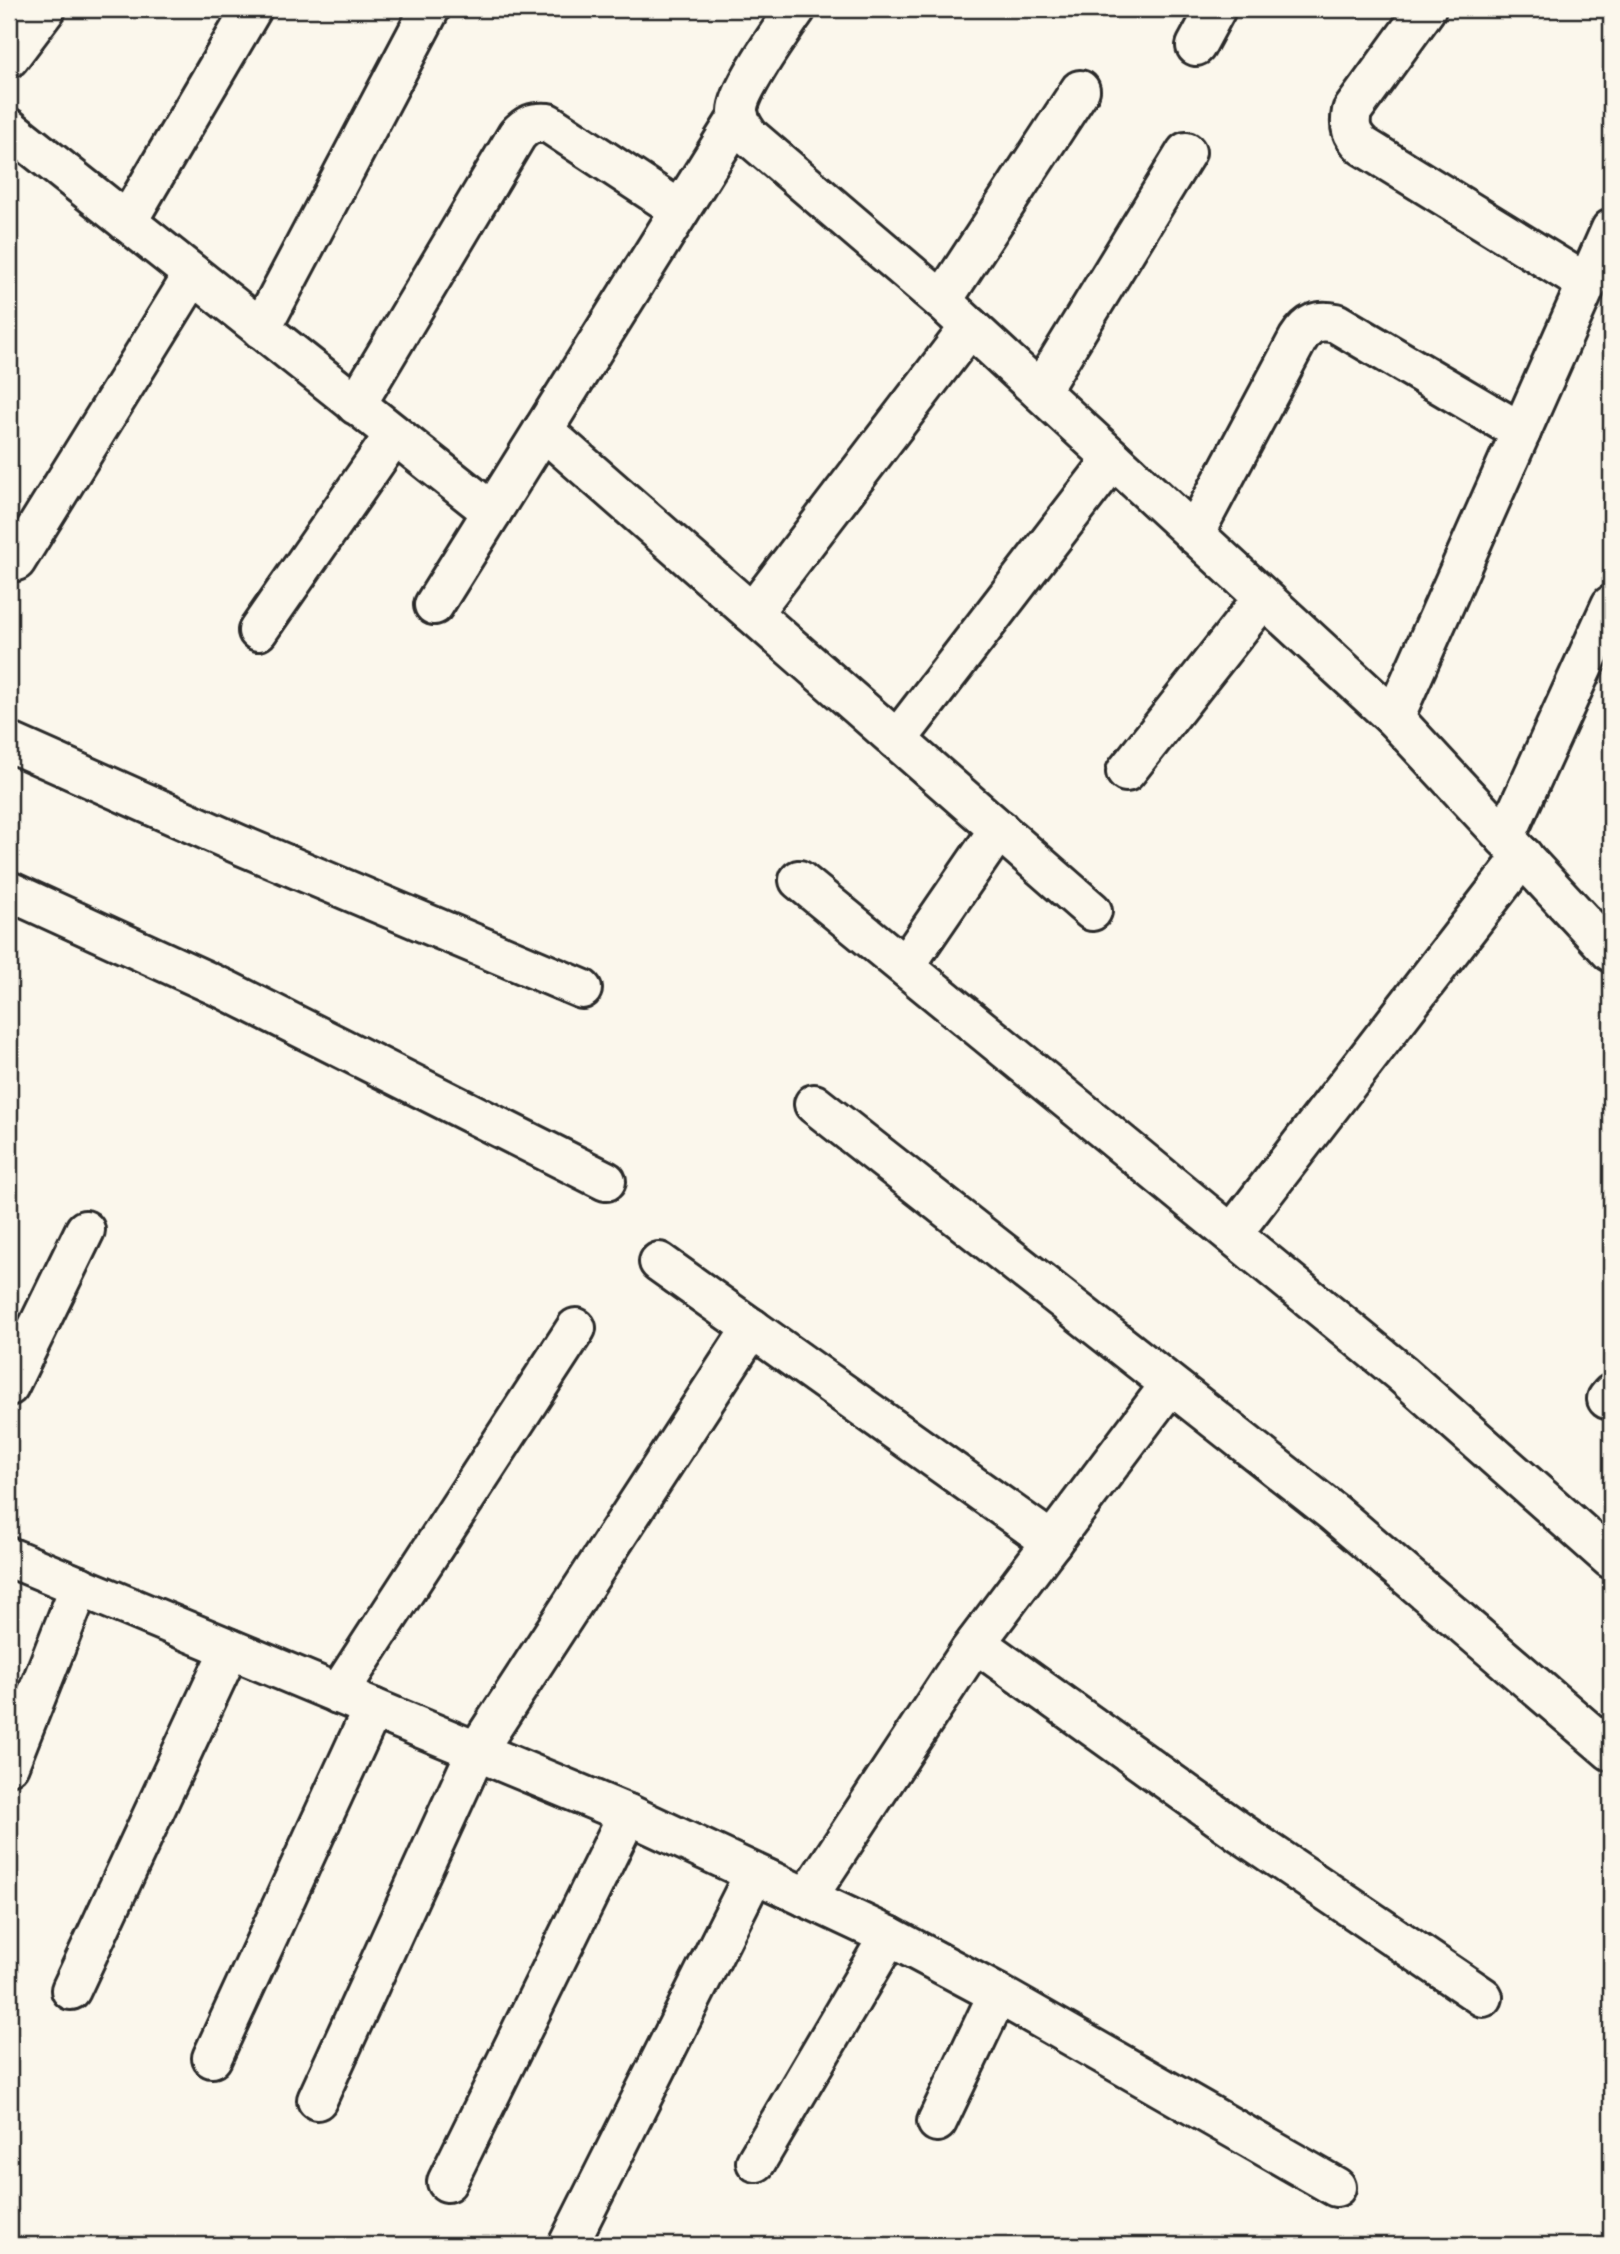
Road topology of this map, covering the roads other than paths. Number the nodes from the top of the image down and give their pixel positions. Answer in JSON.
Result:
{"nodes":[{"id":1,"x":46,"y":9,"type":"edge"},
{"id":2,"x":252,"y":9,"type":"edge"},
{"id":3,"x":429,"y":9,"type":"edge"},
{"id":4,"x":796,"y":9,"type":"edge"},
{"id":5,"x":1216,"y":9,"type":"edge"},
{"id":6,"x":1426,"y":9,"type":"edge"},
{"id":7,"x":1196,"y":46,"type":"dead end"},
{"id":8,"x":9,"y":58,"type":"edge"},
{"id":9,"x":1080,"y":90,"type":"dead end"},
{"id":10,"x":738,"y":116,"type":"junction"},
{"id":11,"x":9,"y":128,"type":"edge"},
{"id":12,"x":1186,"y":152,"type":"dead end"},
{"id":13,"x":680,"y":210,"type":"junction"},
{"id":14,"x":127,"y":222,"type":"junction"},
{"id":15,"x":1611,"y":229,"type":"edge"},
{"id":16,"x":193,"y":275,"type":"junction"},
{"id":17,"x":1587,"y":284,"type":"junction"},
{"id":18,"x":942,"y":301,"type":"junction"},
{"id":19,"x":970,"y":327,"type":"junction"},
{"id":20,"x":261,"y":329,"type":"junction"},
{"id":21,"x":1040,"y":391,"type":"junction"},
{"id":22,"x":356,"y":405,"type":"junction"},
{"id":23,"x":543,"y":430,"type":"junction"},
{"id":24,"x":1521,"y":432,"type":"junction"},
{"id":25,"x":394,"y":435,"type":"junction"},
{"id":26,"x":1113,"y":459,"type":"junction"},
{"id":27,"x":492,"y":512,"type":"junction"},
{"id":28,"x":1194,"y":534,"type":"junction"},
{"id":29,"x":16,"y":561,"type":"dead end"},
{"id":30,"x":1263,"y":597,"type":"junction"},
{"id":31,"x":433,"y":605,"type":"dead end"},
{"id":32,"x":1611,"y":605,"type":"edge"},
{"id":33,"x":752,"y":613,"type":"junction"},
{"id":34,"x":258,"y":631,"type":"dead end"},
{"id":35,"x":1394,"y":718,"type":"junction"},
{"id":36,"x":897,"y":740,"type":"junction"},
{"id":37,"x":9,"y":742,"type":"edge"},
{"id":38,"x":1126,"y":772,"type":"dead end"},
{"id":39,"x":999,"y":829,"type":"junction"},
{"id":40,"x":1514,"y":847,"type":"junction"},
{"id":41,"x":799,"y":880,"type":"dead end"},
{"id":42,"x":9,"y":891,"type":"edge"},
{"id":43,"x":1092,"y":911,"type":"dead end"},
{"id":44,"x":1611,"y":949,"type":"edge"},
{"id":45,"x":905,"y":966,"type":"junction"},
{"id":46,"x":582,"y":989,"type":"dead end"},
{"id":47,"x":814,"y":1104,"type":"dead end"},
{"id":48,"x":606,"y":1181,"type":"dead end"},
{"id":49,"x":85,"y":1230,"type":"dead end"},
{"id":50,"x":1232,"y":1234,"type":"junction"},
{"id":51,"x":659,"y":1262,"type":"dead end"},
{"id":52,"x":576,"y":1328,"type":"dead end"},
{"id":53,"x":752,"y":1328,"type":"junction"},
{"id":54,"x":9,"y":1386,"type":"edge"},
{"id":55,"x":1170,"y":1386,"type":"junction"},
{"id":56,"x":1052,"y":1542,"type":"junction"},
{"id":57,"x":9,"y":1557,"type":"edge"},
{"id":58,"x":1611,"y":1559,"type":"edge"},
{"id":59,"x":80,"y":1586,"type":"junction"},
{"id":60,"x":976,"y":1643,"type":"junction"},
{"id":61,"x":230,"y":1649,"type":"junction"},
{"id":62,"x":356,"y":1701,"type":"junction"},
{"id":63,"x":1611,"y":1751,"type":"edge"},
{"id":64,"x":476,"y":1752,"type":"junction"},
{"id":65,"x":9,"y":1765,"type":"edge"},
{"id":66,"x":628,"y":1814,"type":"junction"},
{"id":67,"x":754,"y":1874,"type":"junction"},
{"id":68,"x":807,"y":1898,"type":"junction"},
{"id":69,"x":889,"y":1936,"type":"junction"},
{"id":70,"x":71,"y":1990,"type":"dead end"},
{"id":71,"x":998,"y":1994,"type":"junction"},
{"id":72,"x":1483,"y":1997,"type":"dead end"},
{"id":73,"x":212,"y":2058,"type":"dead end"},
{"id":74,"x":317,"y":2099,"type":"dead end"},
{"id":75,"x":937,"y":2122,"type":"dead end"},
{"id":76,"x":756,"y":2162,"type":"dead end"},
{"id":77,"x":447,"y":2182,"type":"dead end"},
{"id":78,"x":1336,"y":2187,"type":"dead end"},
{"id":79,"x":568,"y":2245,"type":"edge"}],
"edges":[{"from":1,"to":8,"type":"street"},
{"from":2,"to":14,"type":"street"},
{"from":3,"to":20,"type":"street"},
{"from":4,"to":10,"type":"street"},
{"from":5,"to":7,"type":"street"},
{"from":6,"to":17,"type":"street"},
{"from":9,"to":18,"type":"street"},
{"from":10,"to":13,"type":"street"},
{"from":10,"to":18,"type":"street"},
{"from":11,"to":14,"type":"street"},
{"from":12,"to":21,"type":"street"},
{"from":13,"to":22,"type":"street"},
{"from":13,"to":23,"type":"street"},
{"from":14,"to":16,"type":"street"},
{"from":15,"to":17,"type":"street"},
{"from":16,"to":20,"type":"street"},
{"from":16,"to":29,"type":"street"},
{"from":17,"to":24,"type":"street"},
{"from":18,"to":19,"type":"street"},
{"from":19,"to":21,"type":"street"},
{"from":19,"to":33,"type":"street"},
{"from":20,"to":22,"type":"street"},
{"from":21,"to":26,"type":"street"},
{"from":22,"to":25,"type":"street"},
{"from":23,"to":27,"type":"street"},
{"from":23,"to":33,"type":"street"},
{"from":24,"to":28,"type":"street"},
{"from":24,"to":35,"type":"street"},
{"from":25,"to":27,"type":"street"},
{"from":25,"to":34,"type":"street"},
{"from":26,"to":28,"type":"street"},
{"from":26,"to":36,"type":"street"},
{"from":27,"to":31,"type":"street"},
{"from":28,"to":30,"type":"street"},
{"from":30,"to":35,"type":"street"},
{"from":30,"to":38,"type":"street"},
{"from":32,"to":40,"type":"street"},
{"from":33,"to":36,"type":"street"},
{"from":35,"to":40,"type":"street"},
{"from":36,"to":39,"type":"street"},
{"from":37,"to":46,"type":"street"},
{"from":39,"to":43,"type":"street"},
{"from":39,"to":45,"type":"street"},
{"from":40,"to":44,"type":"street"},
{"from":40,"to":50,"type":"street"},
{"from":41,"to":45,"type":"street"},
{"from":42,"to":48,"type":"street"},
{"from":45,"to":50,"type":"street"},
{"from":47,"to":55,"type":"street"},
{"from":49,"to":54,"type":"street"},
{"from":50,"to":58,"type":"street"},
{"from":51,"to":53,"type":"street"},
{"from":52,"to":62,"type":"street"},
{"from":53,"to":56,"type":"street"},
{"from":53,"to":64,"type":"street"},
{"from":55,"to":56,"type":"street"},
{"from":55,"to":63,"type":"street"},
{"from":56,"to":60,"type":"street"},
{"from":57,"to":59,"type":"street"},
{"from":59,"to":61,"type":"street"},
{"from":59,"to":65,"type":"street"},
{"from":60,"to":68,"type":"street"},
{"from":60,"to":72,"type":"street"},
{"from":61,"to":62,"type":"street"},
{"from":61,"to":70,"type":"street"},
{"from":62,"to":64,"type":"street"},
{"from":62,"to":73,"type":"street"},
{"from":64,"to":66,"type":"street"},
{"from":64,"to":74,"type":"street"},
{"from":66,"to":67,"type":"street"},
{"from":66,"to":77,"type":"street"},
{"from":67,"to":68,"type":"street"},
{"from":67,"to":79,"type":"street"},
{"from":68,"to":69,"type":"street"},
{"from":69,"to":71,"type":"street"},
{"from":69,"to":76,"type":"street"},
{"from":71,"to":75,"type":"street"},
{"from":71,"to":78,"type":"street"}]}
